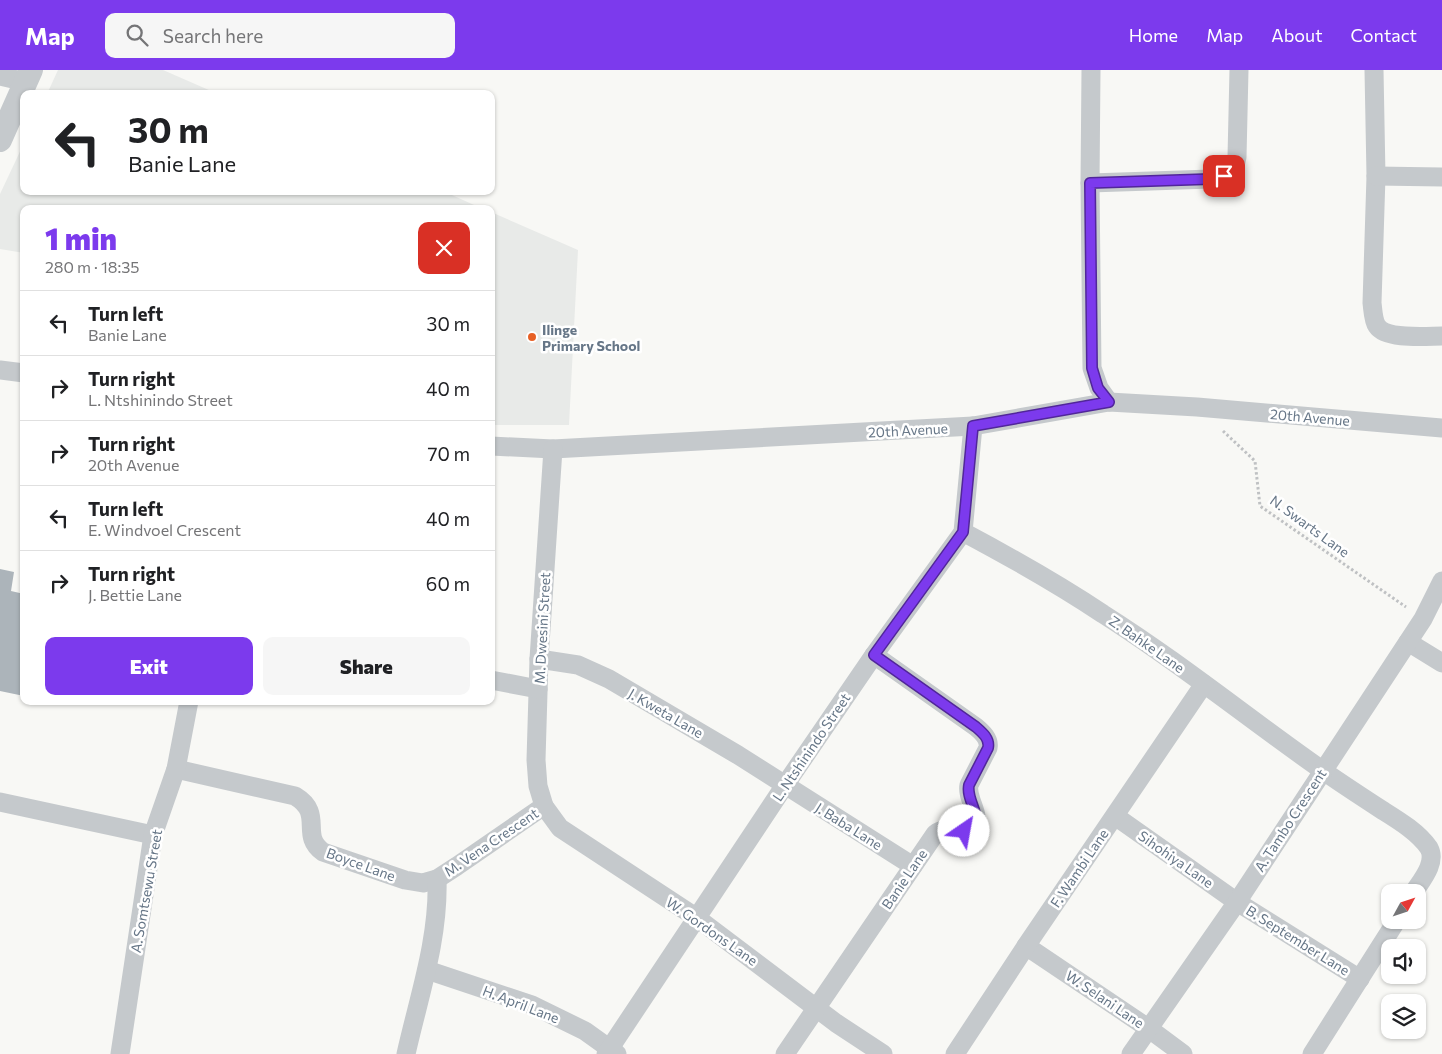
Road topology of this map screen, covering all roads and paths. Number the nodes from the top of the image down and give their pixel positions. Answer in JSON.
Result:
{"nodes":[{"id":1,"x":1091,"y":70,"type":"edge"},
{"id":2,"x":1239,"y":70,"type":"edge"},
{"id":3,"x":1374,"y":70,"type":"edge"},
{"id":4,"x":0,"y":76,"type":"edge"},
{"id":5,"x":29,"y":76,"type":"edge"},
{"id":6,"x":23,"y":90,"type":"edge"},
{"id":7,"x":20,"y":96,"type":"edge"},
{"id":8,"x":0,"y":140,"type":"edge"},
{"id":9,"x":1376,"y":176,"type":"junction"},
{"id":10,"x":1442,"y":177,"type":"edge"},
{"id":11,"x":1090,"y":183,"type":"junction"},
{"id":12,"x":1442,"y":336,"type":"edge"},
{"id":13,"x":0,"y":370,"type":"edge"},
{"id":14,"x":20,"y":373,"type":"edge"},
{"id":15,"x":1109,"y":402,"type":"junction"},
{"id":16,"x":1197,"y":407,"type":"junction"},
{"id":17,"x":973,"y":426,"type":"junction"},
{"id":18,"x":1442,"y":428,"type":"edge"},
{"id":19,"x":495,"y":446,"type":"edge"},
{"id":20,"x":553,"y":448,"type":"junction"},
{"id":21,"x":963,"y":532,"type":"junction"},
{"id":22,"x":1442,"y":581,"type":"edge"},
{"id":23,"x":1423,"y":619,"type":"junction"},
{"id":24,"x":1408,"y":642,"type":"junction"},
{"id":25,"x":874,"y":655,"type":"junction"},
{"id":26,"x":539,"y":659,"type":"junction"},
{"id":27,"x":1442,"y":663,"type":"edge"},
{"id":28,"x":495,"y":681,"type":"edge"},
{"id":29,"x":1204,"y":684,"type":"junction"},
{"id":30,"x":538,"y":689,"type":"junction"},
{"id":31,"x":187,"y":705,"type":"edge"},
{"id":32,"x":176,"y":769,"type":"junction"},
{"id":33,"x":1322,"y":770,"type":"junction"},
{"id":34,"x":785,"y":785,"type":"junction"},
{"id":35,"x":0,"y":802,"type":"edge"},
{"id":36,"x":544,"y":806,"type":"junction"},
{"id":37,"x":1115,"y":816,"type":"junction"},
{"id":38,"x":154,"y":834,"type":"junction"},
{"id":39,"x":913,"y":866,"type":"junction"},
{"id":40,"x":437,"y":879,"type":"junction"},
{"id":41,"x":1419,"y":884,"type":"edge"},
{"id":42,"x":1237,"y":902,"type":"junction"},
{"id":43,"x":697,"y":918,"type":"junction"},
{"id":44,"x":1391,"y":929,"type":"edge"},
{"id":45,"x":1026,"y":946,"type":"junction"},
{"id":46,"x":427,"y":970,"type":"junction"},
{"id":47,"x":1360,"y":979,"type":"junction"},
{"id":48,"x":816,"y":1006,"type":"junction"},
{"id":49,"x":1148,"y":1028,"type":"junction"},
{"id":50,"x":611,"y":1052,"type":"edge"},
{"id":51,"x":120,"y":1054,"type":"edge"},
{"id":52,"x":406,"y":1054,"type":"edge"},
{"id":53,"x":785,"y":1054,"type":"edge"},
{"id":54,"x":883,"y":1054,"type":"edge"},
{"id":55,"x":955,"y":1054,"type":"edge"},
{"id":56,"x":1131,"y":1054,"type":"edge"},
{"id":57,"x":1183,"y":1054,"type":"edge"},
{"id":58,"x":1312,"y":1054,"type":"edge"}],
"edges":[{"from":1,"to":11,"type":"street"},
{"from":2,"to":11,"type":"street"},
{"from":3,"to":9,"type":"street"},
{"from":4,"to":5,"type":"street"},
{"from":5,"to":6,"type":"street"},
{"from":7,"to":8,"type":"street"},
{"from":9,"to":10,"type":"street"},
{"from":9,"to":12,"type":"street"},
{"from":11,"to":15,"type":"street"},
{"from":13,"to":14,"type":"street"},
{"from":15,"to":16,"type":"street","name":"20th Avenue"},
{"from":15,"to":17,"type":"street","name":"20th Avenue"},
{"from":16,"to":18,"type":"street","name":"20th Avenue"},
{"from":16,"to":23,"type":"path","name":"N. Swarts Lane"},
{"from":17,"to":20,"type":"street","name":"20th Avenue"},
{"from":17,"to":21,"type":"street"},
{"from":19,"to":20,"type":"street","name":"20th Avenue"},
{"from":20,"to":26,"type":"street","name":"M. Dwesini Street"},
{"from":21,"to":25,"type":"street","name":"L. Ntshinindo Street"},
{"from":21,"to":29,"type":"street","name":"Z. Bahke Lane"},
{"from":22,"to":23,"type":"street","name":"A. Tambo Crescent"},
{"from":23,"to":24,"type":"street","name":"A. Tambo Crescent"},
{"from":24,"to":27,"type":"street"},
{"from":24,"to":33,"type":"street","name":"A. Tambo Crescent"},
{"from":25,"to":34,"type":"street","name":"L. Ntshinindo Street"},
{"from":25,"to":39,"type":"street","name":"Banie Lane"},
{"from":26,"to":30,"type":"street","name":"M. Dwesini Street"},
{"from":26,"to":34,"type":"street","name":"J. Kweta Lane"},
{"from":28,"to":30,"type":"street"},
{"from":29,"to":33,"type":"street","name":"Z. Bahke Lane"},
{"from":29,"to":37,"type":"street","name":"F. Wambi Lane"},
{"from":30,"to":36,"type":"street","name":"M. Dwesini Street"},
{"from":31,"to":32,"type":"street","name":"A. Somtsewu Street"},
{"from":32,"to":38,"type":"street","name":"A. Somtsewu Street"},
{"from":32,"to":40,"type":"street","name":"Boyce Lane"},
{"from":33,"to":41,"type":"street","name":"Z. Bahke Lane"},
{"from":33,"to":42,"type":"street","name":"A. Tambo Crescent"},
{"from":34,"to":39,"type":"street","name":"J. Baba Lane"},
{"from":34,"to":43,"type":"street","name":"L. Ntshinindo Street"},
{"from":35,"to":38,"type":"street"},
{"from":36,"to":40,"type":"street","name":"M. Vena Crescent"},
{"from":36,"to":43,"type":"street","name":"W. Gordons Lane"},
{"from":37,"to":42,"type":"street","name":"Sihohiya Lane"},
{"from":37,"to":45,"type":"street","name":"F. Wambi Lane"},
{"from":38,"to":51,"type":"street","name":"A. Somtsewu Street"},
{"from":39,"to":48,"type":"street","name":"Banie Lane"},
{"from":40,"to":46,"type":"street","name":"M. Vena Crescent"},
{"from":42,"to":47,"type":"street","name":"B. September Lane"},
{"from":42,"to":49,"type":"street","name":"A. Tambo Crescent"},
{"from":43,"to":48,"type":"street","name":"W. Gordons Lane"},
{"from":43,"to":50,"type":"street","name":"L. Ntshinindo Street"},
{"from":44,"to":47,"type":"street"},
{"from":45,"to":49,"type":"street","name":"W. Selani Lane"},
{"from":45,"to":55,"type":"street","name":"F. Wambi Lane"},
{"from":46,"to":50,"type":"street","name":"H. April Lane"},
{"from":46,"to":52,"type":"street","name":"M. Vena Crescent"},
{"from":47,"to":58,"type":"street"},
{"from":48,"to":53,"type":"street","name":"Banie Lane"},
{"from":48,"to":54,"type":"street","name":"W. Gordons Lane"},
{"from":49,"to":56,"type":"street","name":"A. Tambo Crescent"},
{"from":49,"to":57,"type":"street","name":"W. Selani Lane"}]}
